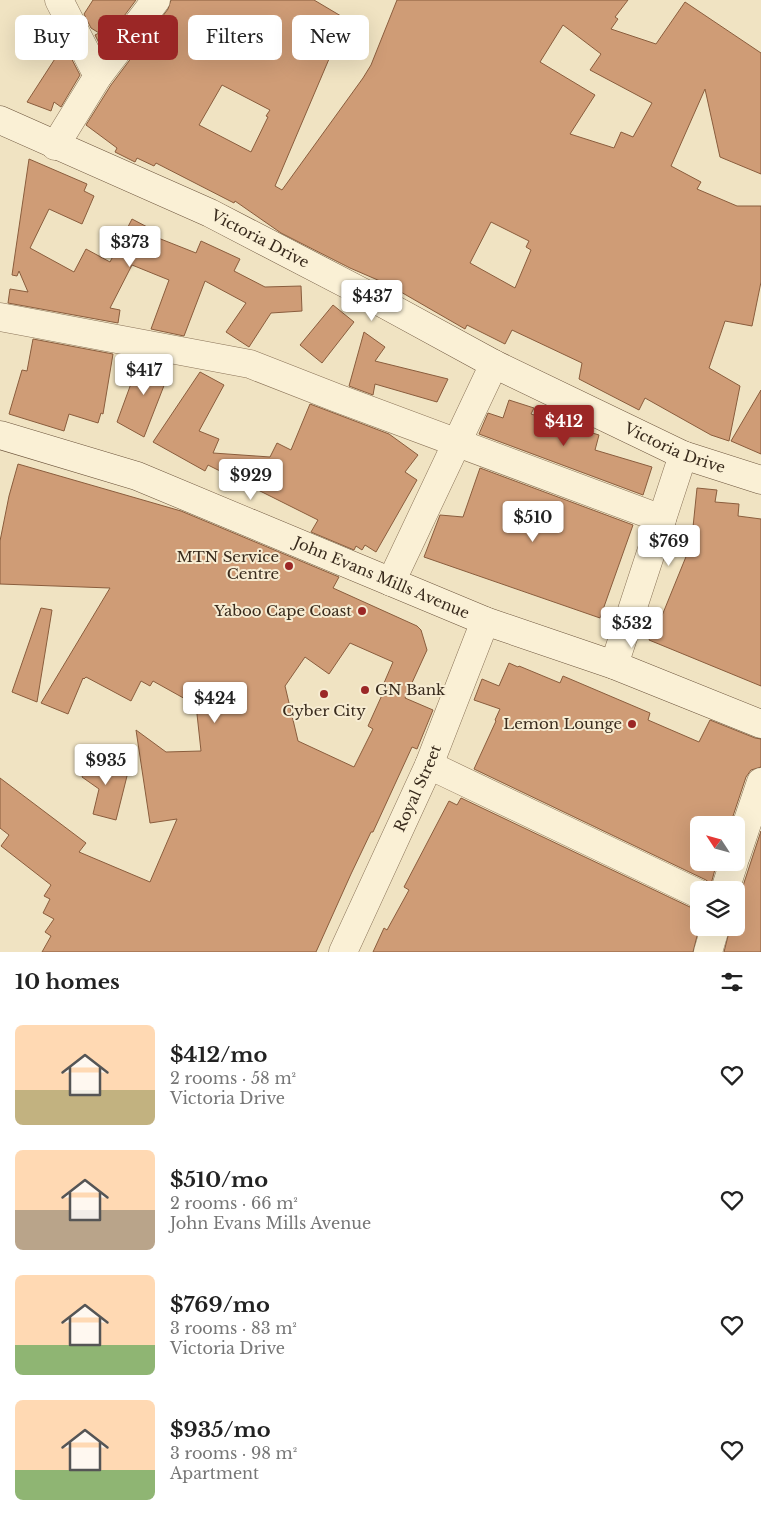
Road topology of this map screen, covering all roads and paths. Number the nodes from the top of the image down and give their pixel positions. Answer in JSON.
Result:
{"nodes":[{"id":1,"x":58,"y":0,"type":"edge"},
{"id":2,"x":156,"y":0,"type":"edge"},
{"id":3,"x":98,"y":76,"type":"junction"},
{"id":4,"x":0,"y":120,"type":"edge"},
{"id":5,"x":55,"y":146,"type":"junction"},
{"id":6,"x":0,"y":317,"type":"edge"},
{"id":7,"x":494,"y":364,"type":"junction"},
{"id":8,"x":0,"y":436,"type":"edge"},
{"id":9,"x":458,"y":443,"type":"junction"},
{"id":10,"x":683,"y":455,"type":"junction"},
{"id":11,"x":761,"y":480,"type":"edge"},
{"id":12,"x":662,"y":519,"type":"junction"},
{"id":13,"x":391,"y":582,"type":"junction"},
{"id":14,"x":485,"y":621,"type":"junction"},
{"id":15,"x":614,"y":665,"type":"junction"},
{"id":16,"x":761,"y":724,"type":"edge"},
{"id":17,"x":429,"y":765,"type":"junction"},
{"id":18,"x":761,"y":782,"type":"edge"},
{"id":19,"x":745,"y":829,"type":"edge"},
{"id":20,"x":690,"y":890,"type":"edge"},
{"id":21,"x":713,"y":936,"type":"edge"},
{"id":22,"x":351,"y":949,"type":"edge"},
{"id":23,"x":708,"y":952,"type":"edge"}],
"edges":[{"from":1,"to":3,"type":"street"},
{"from":2,"to":3,"type":"street"},
{"from":3,"to":5,"type":"street"},
{"from":4,"to":5,"type":"street","name":"Victoria Drive"},
{"from":5,"to":7,"type":"street","name":"Victoria Drive"},
{"from":6,"to":9,"type":"street"},
{"from":7,"to":9,"type":"street"},
{"from":7,"to":10,"type":"street","name":"Victoria Drive"},
{"from":8,"to":13,"type":"street","name":"John Evans Mills Avenue"},
{"from":9,"to":12,"type":"street"},
{"from":9,"to":13,"type":"street"},
{"from":10,"to":11,"type":"street","name":"Victoria Drive"},
{"from":10,"to":12,"type":"street"},
{"from":12,"to":15,"type":"street"},
{"from":13,"to":14,"type":"street","name":"John Evans Mills Avenue"},
{"from":14,"to":15,"type":"street","name":"John Evans Mills Avenue"},
{"from":14,"to":17,"type":"street","name":"Royal Street"},
{"from":15,"to":16,"type":"street","name":"John Evans Mills Avenue"},
{"from":17,"to":20,"type":"street"},
{"from":17,"to":22,"type":"street","name":"Royal Street"},
{"from":18,"to":19,"type":"street"},
{"from":21,"to":23,"type":"street"}]}
